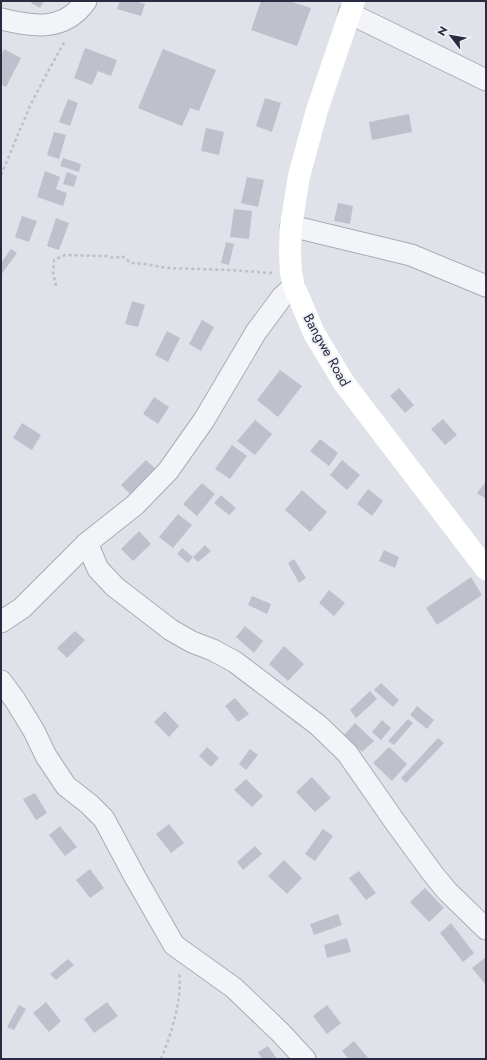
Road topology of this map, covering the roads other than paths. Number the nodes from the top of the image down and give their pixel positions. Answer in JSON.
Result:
{"nodes":[{"id":1,"x":86,"y":1,"type":"edge"},
{"id":2,"x":352,"y":7,"type":"edge"},
{"id":3,"x":1,"y":19,"type":"edge"},
{"id":4,"x":486,"y":80,"type":"edge"},
{"id":5,"x":292,"y":226,"type":"junction"},
{"id":6,"x":292,"y":280,"type":"junction"},
{"id":7,"x":486,"y":286,"type":"edge"},
{"id":8,"x":87,"y":543,"type":"junction"},
{"id":9,"x":486,"y":569,"type":"edge"},
{"id":10,"x":1,"y":622,"type":"edge"},
{"id":11,"x":1,"y":681,"type":"edge"},
{"id":12,"x":486,"y":929,"type":"edge"},
{"id":13,"x":305,"y":1059,"type":"edge"}],
"edges":[{"from":1,"to":3,"type":"street"},
{"from":2,"to":4,"type":"street"},
{"from":2,"to":5,"type":"street","name":"Bangwe Road"},
{"from":5,"to":6,"type":"street","name":"Bangwe Road"},
{"from":5,"to":7,"type":"street"},
{"from":6,"to":8,"type":"street"},
{"from":6,"to":9,"type":"street","name":"Bangwe Road"},
{"from":8,"to":10,"type":"street"},
{"from":8,"to":12,"type":"street"},
{"from":11,"to":13,"type":"street"}]}
